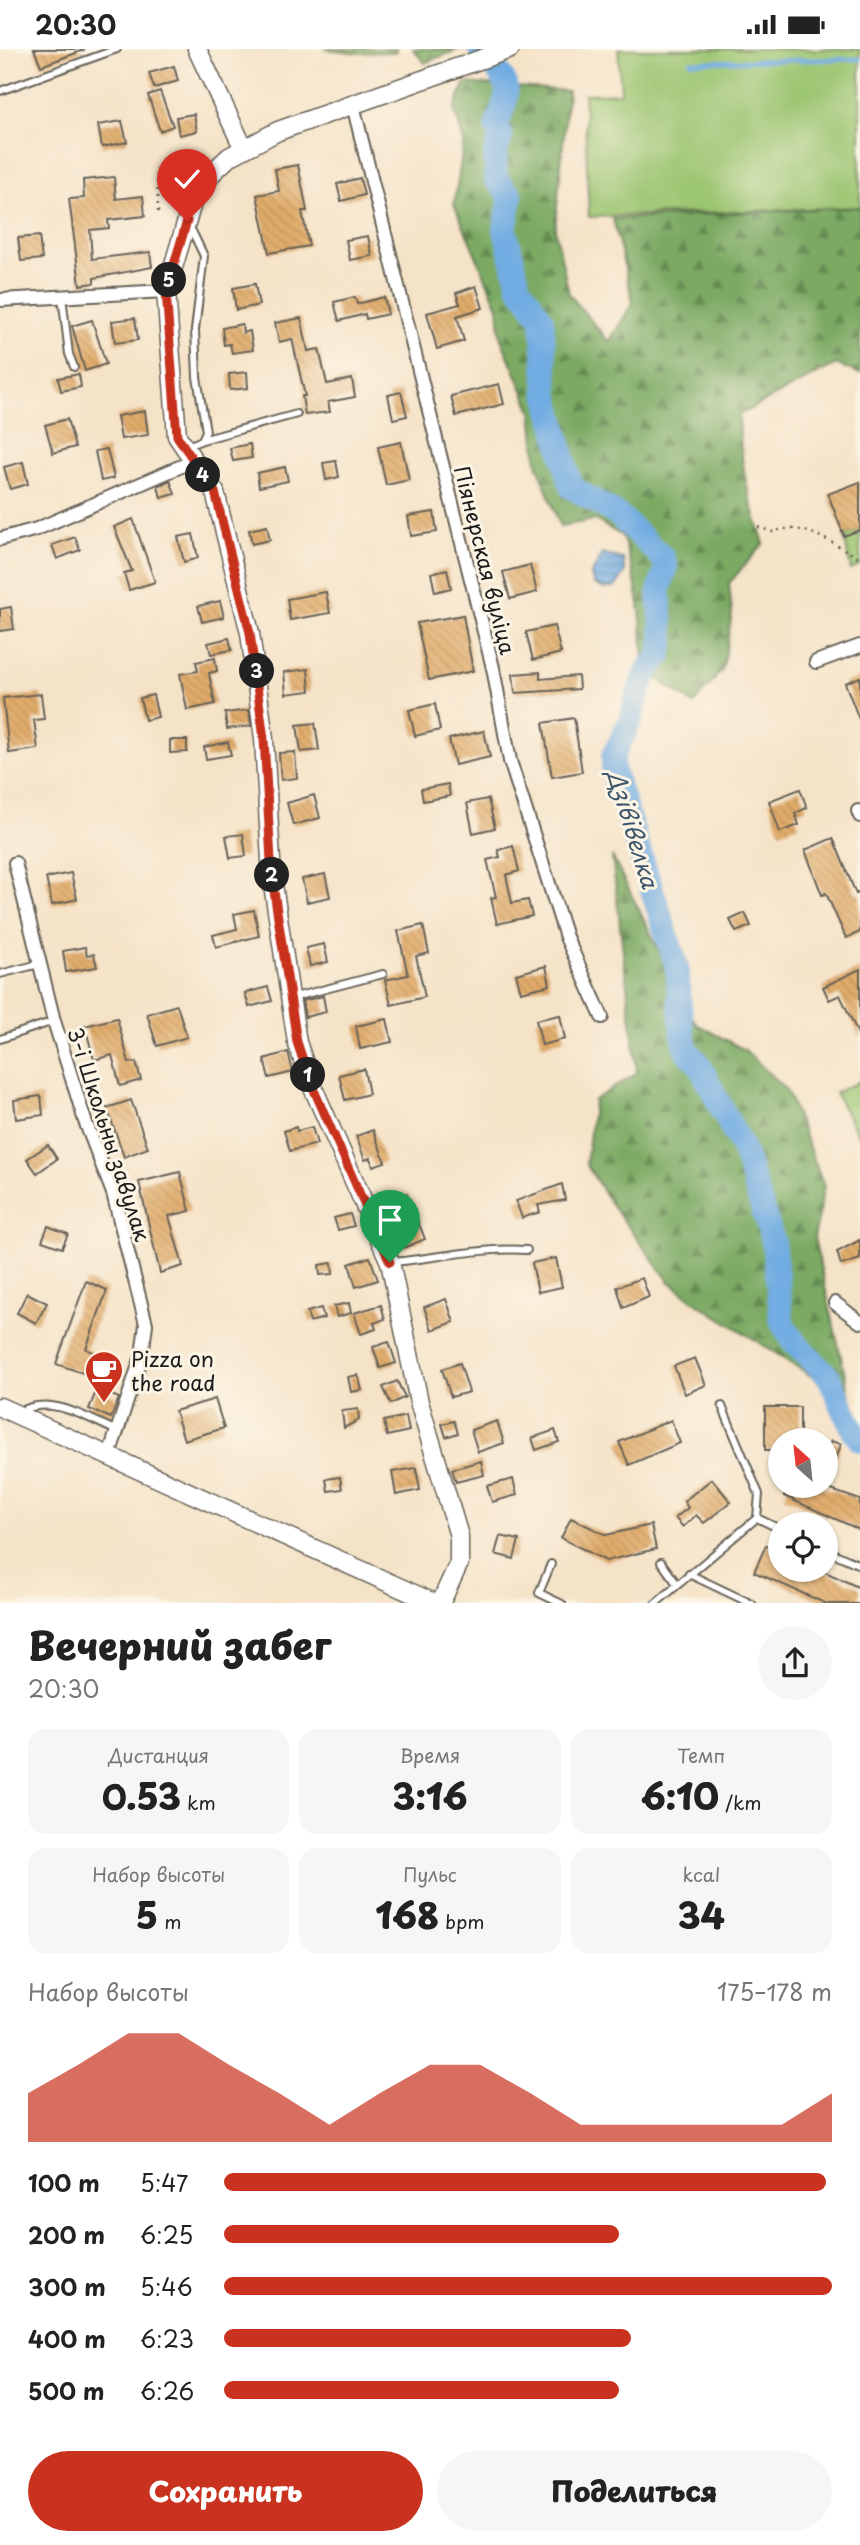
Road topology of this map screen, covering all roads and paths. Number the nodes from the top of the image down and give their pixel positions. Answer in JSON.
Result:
{"nodes":[{"id":1,"x":117,"y":49,"type":"edge"},
{"id":2,"x":197,"y":49,"type":"edge"},
{"id":3,"x":510,"y":49,"type":"edge"},
{"id":4,"x":0,"y":91,"type":"edge"},
{"id":5,"x":354,"y":105,"type":"junction"},
{"id":6,"x":243,"y":147,"type":"junction"},
{"id":7,"x":167,"y":184,"type":"dead end"},
{"id":8,"x":158,"y":212,"type":"dead end"},
{"id":9,"x":187,"y":221,"type":"junction"},
{"id":10,"x":166,"y":291,"type":"junction"},
{"id":11,"x":62,"y":296,"type":"junction"},
{"id":12,"x":0,"y":300,"type":"edge"},
{"id":13,"x":74,"y":367,"type":"dead end"},
{"id":14,"x":297,"y":414,"type":"dead end"},
{"id":15,"x":202,"y":440,"type":"junction"},
{"id":16,"x":188,"y":454,"type":"junction"},
{"id":17,"x":758,"y":527,"type":"dead end"},
{"id":18,"x":0,"y":539,"type":"edge"},
{"id":19,"x":860,"y":558,"type":"edge"},
{"id":20,"x":860,"y":646,"type":"edge"},
{"id":21,"x":816,"y":662,"type":"dead end"},
{"id":22,"x":15,"y":863,"type":"dead end"},
{"id":23,"x":41,"y":963,"type":"junction"},
{"id":24,"x":0,"y":974,"type":"edge"},
{"id":25,"x":383,"y":974,"type":"dead end"},
{"id":26,"x":289,"y":998,"type":"junction"},
{"id":27,"x":602,"y":1017,"type":"dead end"},
{"id":28,"x":54,"y":1021,"type":"junction"},
{"id":29,"x":0,"y":1039,"type":"edge"},
{"id":30,"x":527,"y":1250,"type":"dead end"},
{"id":31,"x":390,"y":1262,"type":"junction"},
{"id":32,"x":835,"y":1303,"type":"dead end"},
{"id":33,"x":860,"y":1322,"type":"edge"},
{"id":34,"x":722,"y":1406,"type":"dead end"},
{"id":35,"x":8,"y":1410,"type":"edge"},
{"id":36,"x":117,"y":1430,"type":"junction"},
{"id":37,"x":109,"y":1455,"type":"junction"},
{"id":38,"x":757,"y":1518,"type":"junction"},
{"id":39,"x":768,"y":1523,"type":"edge"},
{"id":40,"x":838,"y":1555,"type":"edge"},
{"id":41,"x":661,"y":1562,"type":"dead end"},
{"id":42,"x":551,"y":1564,"type":"dead end"},
{"id":43,"x":860,"y":1565,"type":"edge"},
{"id":44,"x":689,"y":1574,"type":"junction"},
{"id":45,"x":677,"y":1584,"type":"junction"},
{"id":46,"x":436,"y":1603,"type":"edge"},
{"id":47,"x":438,"y":1603,"type":"edge"},
{"id":48,"x":560,"y":1603,"type":"edge"},
{"id":49,"x":656,"y":1603,"type":"edge"},
{"id":50,"x":750,"y":1603,"type":"edge"}],
"edges":[{"from":1,"to":4,"type":"lane"},
{"from":2,"to":6,"type":"street"},
{"from":3,"to":5,"type":"street"},
{"from":5,"to":6,"type":"street"},
{"from":5,"to":27,"type":"street","name":"Піянерская вуліца"},
{"from":6,"to":9,"type":"street"},
{"from":7,"to":8,"type":"path"},
{"from":9,"to":10,"type":"street"},
{"from":9,"to":15,"type":"lane"},
{"from":10,"to":11,"type":"street"},
{"from":10,"to":16,"type":"street"},
{"from":11,"to":12,"type":"street"},
{"from":11,"to":13,"type":"lane"},
{"from":14,"to":15,"type":"lane"},
{"from":15,"to":16,"type":"lane"},
{"from":16,"to":18,"type":"street"},
{"from":16,"to":26,"type":"street"},
{"from":17,"to":19,"type":"path"},
{"from":20,"to":21,"type":"street"},
{"from":22,"to":23,"type":"street","name":"3-і Школьны завулак"},
{"from":23,"to":24,"type":"lane"},
{"from":23,"to":28,"type":"street","name":"3-і Школьны завулак"},
{"from":25,"to":26,"type":"lane"},
{"from":26,"to":31,"type":"street"},
{"from":28,"to":29,"type":"lane"},
{"from":28,"to":36,"type":"street","name":"3-і Школьны завулак"},
{"from":30,"to":31,"type":"lane"},
{"from":31,"to":47,"type":"street"},
{"from":32,"to":33,"type":"street"},
{"from":34,"to":38,"type":"lane"},
{"from":35,"to":36,"type":"lane"},
{"from":35,"to":37,"type":"street"},
{"from":36,"to":37,"type":"street","name":"3-і Школьны завулак"},
{"from":37,"to":46,"type":"street"},
{"from":38,"to":39,"type":"lane"},
{"from":38,"to":44,"type":"lane"},
{"from":40,"to":43,"type":"lane"},
{"from":41,"to":45,"type":"lane"},
{"from":42,"to":48,"type":"lane"},
{"from":44,"to":45,"type":"lane"},
{"from":44,"to":50,"type":"lane"},
{"from":45,"to":49,"type":"lane"}]}
